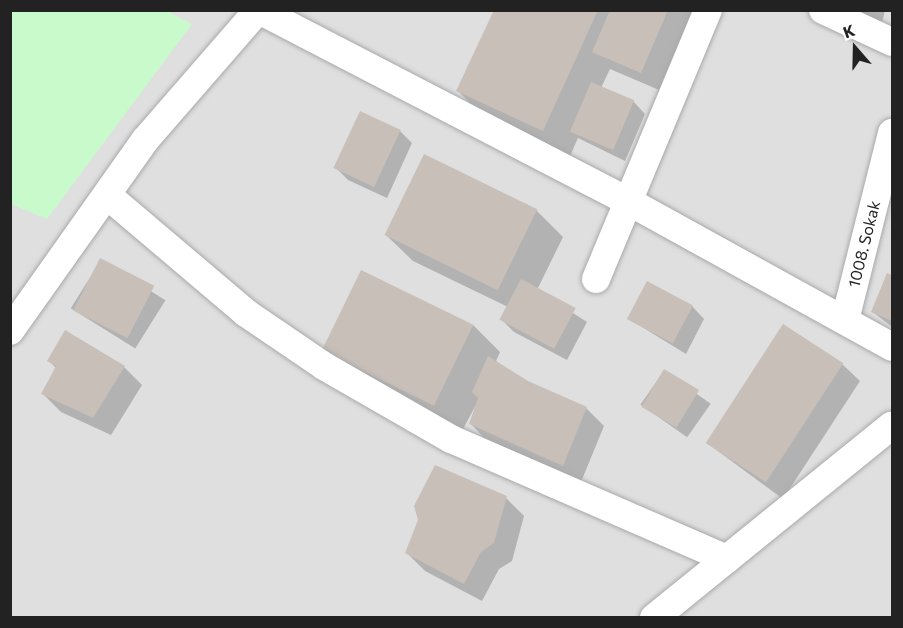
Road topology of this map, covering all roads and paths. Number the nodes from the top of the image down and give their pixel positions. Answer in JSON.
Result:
{"nodes":[{"id":1,"x":708,"y":10,"type":"edge"},
{"id":2,"x":823,"y":10,"type":"edge"},
{"id":3,"x":249,"y":13,"type":"edge"},
{"id":4,"x":858,"y":18,"type":"edge"},
{"id":5,"x":892,"y":42,"type":"edge"},
{"id":6,"x":892,"y":133,"type":"edge"},
{"id":7,"x":107,"y":195,"type":"junction"},
{"id":8,"x":626,"y":200,"type":"junction"},
{"id":9,"x":596,"y":279,"type":"dead end"},
{"id":10,"x":845,"y":320,"type":"junction"},
{"id":11,"x":10,"y":331,"type":"edge"},
{"id":12,"x":892,"y":347,"type":"edge"},
{"id":13,"x":892,"y":425,"type":"edge"},
{"id":14,"x":727,"y":559,"type":"junction"},
{"id":15,"x":654,"y":618,"type":"edge"}],
"edges":[{"from":1,"to":8,"type":"street"},
{"from":2,"to":4,"type":"street"},
{"from":3,"to":7,"type":"street"},
{"from":3,"to":8,"type":"street"},
{"from":4,"to":5,"type":"street"},
{"from":6,"to":10,"type":"street","name":"1008. Sokak"},
{"from":7,"to":11,"type":"street"},
{"from":7,"to":14,"type":"street"},
{"from":8,"to":9,"type":"street"},
{"from":8,"to":10,"type":"street"},
{"from":10,"to":12,"type":"street"},
{"from":13,"to":14,"type":"street"},
{"from":14,"to":15,"type":"street"}]}
